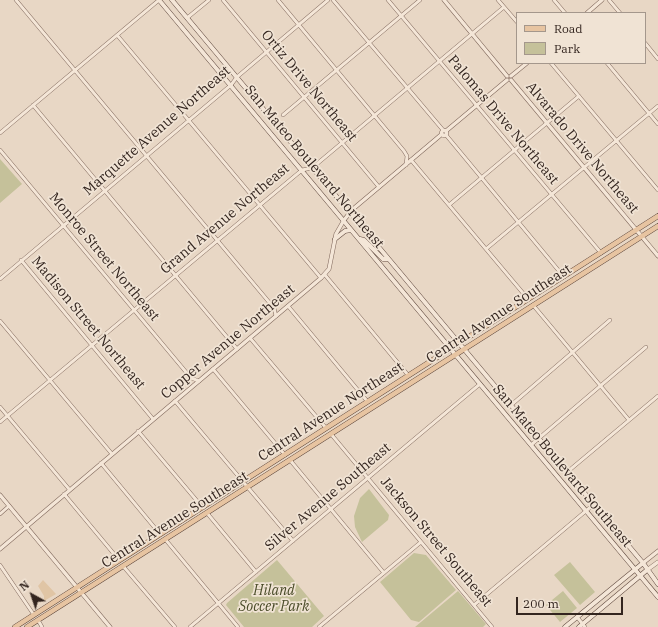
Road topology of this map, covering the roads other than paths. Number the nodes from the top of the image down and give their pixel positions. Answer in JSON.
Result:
{"nodes":[{"id":1,"x":16,"y":0,"type":"edge"},
{"id":2,"x":159,"y":0,"type":"edge"},
{"id":3,"x":172,"y":0,"type":"edge"},
{"id":4,"x":209,"y":0,"type":"edge"},
{"id":5,"x":223,"y":0,"type":"edge"},
{"id":6,"x":278,"y":0,"type":"edge"},
{"id":7,"x":328,"y":0,"type":"edge"},
{"id":8,"x":333,"y":0,"type":"edge"},
{"id":9,"x":388,"y":0,"type":"edge"},
{"id":10,"x":420,"y":0,"type":"edge"},
{"id":11,"x":444,"y":0,"type":"edge"},
{"id":12,"x":498,"y":0,"type":"edge"},
{"id":13,"x":554,"y":0,"type":"edge"},
{"id":14,"x":602,"y":0,"type":"edge"},
{"id":15,"x":609,"y":0,"type":"edge"},
{"id":16,"x":504,"y":7,"type":"junction"},
{"id":17,"x":564,"y":12,"type":"edge"},
{"id":18,"x":588,"y":12,"type":"edge"},
{"id":19,"x":619,"y":12,"type":"edge"},
{"id":20,"x":402,"y":16,"type":"junction"},
{"id":21,"x":187,"y":18,"type":"junction"},
{"id":22,"x":516,"y":21,"type":"edge"},
{"id":23,"x":299,"y":25,"type":"junction"},
{"id":24,"x":471,"y":33,"type":"junction"},
{"id":25,"x":118,"y":35,"type":"junction"},
{"id":26,"x":369,"y":43,"type":"junction"},
{"id":27,"x":646,"y":44,"type":"edge"},
{"id":28,"x":266,"y":52,"type":"junction"},
{"id":29,"x":658,"y":59,"type":"edge"},
{"id":30,"x":439,"y":61,"type":"junction"},
{"id":31,"x":526,"y":64,"type":"edge"},
{"id":32,"x":552,"y":64,"type":"edge"},
{"id":33,"x":608,"y":64,"type":"edge"},
{"id":34,"x":75,"y":70,"type":"junction"},
{"id":35,"x":337,"y":70,"type":"junction"},
{"id":36,"x":237,"y":77,"type":"junction"},
{"id":37,"x":509,"y":78,"type":"junction"},
{"id":38,"x":231,"y":85,"type":"junction"},
{"id":39,"x":407,"y":88,"type":"junction"},
{"id":40,"x":579,"y":96,"type":"junction"},
{"id":41,"x":304,"y":97,"type":"junction"},
{"id":42,"x":33,"y":105,"type":"junction"},
{"id":43,"x":476,"y":105,"type":"junction"},
{"id":44,"x":658,"y":106,"type":"edge"},
{"id":45,"x":649,"y":113,"type":"junction"},
{"id":46,"x":283,"y":115,"type":"dead end"},
{"id":47,"x":375,"y":115,"type":"junction"},
{"id":48,"x":189,"y":120,"type":"junction"},
{"id":49,"x":547,"y":123,"type":"junction"},
{"id":50,"x":658,"y":124,"type":"edge"},
{"id":51,"x":0,"y":133,"type":"edge"},
{"id":52,"x":444,"y":133,"type":"junction"},
{"id":53,"x":616,"y":141,"type":"junction"},
{"id":54,"x":342,"y":142,"type":"junction"},
{"id":55,"x":0,"y":150,"type":"edge"},
{"id":56,"x":514,"y":150,"type":"junction"},
{"id":57,"x":146,"y":156,"type":"junction"},
{"id":58,"x":412,"y":160,"type":"junction"},
{"id":59,"x":406,"y":165,"type":"junction"},
{"id":60,"x":585,"y":167,"type":"junction"},
{"id":61,"x":312,"y":168,"type":"junction"},
{"id":62,"x":302,"y":170,"type":"junction"},
{"id":63,"x":482,"y":177,"type":"junction"},
{"id":64,"x":379,"y":187,"type":"junction"},
{"id":65,"x":658,"y":190,"type":"edge"},
{"id":66,"x":104,"y":191,"type":"junction"},
{"id":67,"x":552,"y":195,"type":"junction"},
{"id":68,"x":260,"y":205,"type":"junction"},
{"id":69,"x":449,"y":205,"type":"junction"},
{"id":70,"x":350,"y":213,"type":"junction"},
{"id":71,"x":658,"y":216,"type":"edge"},
{"id":72,"x":344,"y":220,"type":"junction"},
{"id":73,"x":519,"y":222,"type":"junction"},
{"id":74,"x":63,"y":225,"type":"junction"},
{"id":75,"x":658,"y":226,"type":"edge"},
{"id":76,"x":351,"y":230,"type":"junction"},
{"id":77,"x":637,"y":230,"type":"junction"},
{"id":78,"x":641,"y":236,"type":"junction"},
{"id":79,"x":335,"y":239,"type":"junction"},
{"id":80,"x":359,"y":239,"type":"junction"},
{"id":81,"x":217,"y":240,"type":"junction"},
{"id":82,"x":486,"y":249,"type":"junction"},
{"id":83,"x":601,"y":253,"type":"junction"},
{"id":84,"x":658,"y":256,"type":"edge"},
{"id":85,"x":388,"y":259,"type":"junction"},
{"id":86,"x":21,"y":260,"type":"junction"},
{"id":87,"x":325,"y":275,"type":"junction"},
{"id":88,"x":175,"y":276,"type":"junction"},
{"id":89,"x":564,"y":277,"type":"junction"},
{"id":90,"x":321,"y":278,"type":"junction"},
{"id":91,"x":0,"y":279,"type":"edge"},
{"id":92,"x":528,"y":299,"type":"junction"},
{"id":93,"x":533,"y":305,"type":"junction"},
{"id":94,"x":288,"y":306,"type":"junction"},
{"id":95,"x":274,"y":308,"type":"junction"},
{"id":96,"x":133,"y":311,"type":"junction"},
{"id":97,"x":282,"y":311,"type":"junction"},
{"id":98,"x":276,"y":316,"type":"junction"},
{"id":99,"x":610,"y":320,"type":"dead end"},
{"id":100,"x":0,"y":321,"type":"edge"},
{"id":101,"x":250,"y":338,"type":"junction"},
{"id":102,"x":458,"y":344,"type":"junction"},
{"id":103,"x":93,"y":345,"type":"junction"},
{"id":104,"x":646,"y":347,"type":"dead end"},
{"id":105,"x":237,"y":349,"type":"junction"},
{"id":106,"x":450,"y":349,"type":"junction"},
{"id":107,"x":464,"y":350,"type":"junction"},
{"id":108,"x":573,"y":352,"type":"junction"},
{"id":109,"x":456,"y":355,"type":"junction"},
{"id":110,"x":213,"y":369,"type":"junction"},
{"id":111,"x":408,"y":375,"type":"junction"},
{"id":112,"x":191,"y":378,"type":"junction"},
{"id":113,"x":50,"y":381,"type":"junction"},
{"id":114,"x":198,"y":381,"type":"junction"},
{"id":115,"x":480,"y":384,"type":"junction"},
{"id":116,"x":601,"y":386,"type":"junction"},
{"id":117,"x":191,"y":387,"type":"junction"},
{"id":118,"x":658,"y":396,"type":"edge"},
{"id":119,"x":175,"y":401,"type":"junction"},
{"id":120,"x":367,"y":401,"type":"junction"},
{"id":121,"x":510,"y":406,"type":"junction"},
{"id":122,"x":0,"y":407,"type":"edge"},
{"id":123,"x":8,"y":416,"type":"junction"},
{"id":124,"x":153,"y":419,"type":"junction"},
{"id":125,"x":629,"y":420,"type":"junction"},
{"id":126,"x":0,"y":422,"type":"edge"},
{"id":127,"x":326,"y":428,"type":"junction"},
{"id":128,"x":138,"y":432,"type":"junction"},
{"id":129,"x":331,"y":434,"type":"junction"},
{"id":130,"x":538,"y":439,"type":"junction"},
{"id":131,"x":531,"y":445,"type":"junction"},
{"id":132,"x":112,"y":454,"type":"junction"},
{"id":133,"x":285,"y":455,"type":"junction"},
{"id":134,"x":290,"y":460,"type":"junction"},
{"id":135,"x":101,"y":463,"type":"junction"},
{"id":136,"x":566,"y":473,"type":"junction"},
{"id":137,"x":368,"y":478,"type":"junction"},
{"id":138,"x":244,"y":482,"type":"junction"},
{"id":139,"x":248,"y":487,"type":"junction"},
{"id":140,"x":69,"y":490,"type":"junction"},
{"id":141,"x":64,"y":494,"type":"junction"},
{"id":142,"x":0,"y":495,"type":"edge"},
{"id":143,"x":593,"y":505,"type":"junction"},
{"id":144,"x":9,"y":506,"type":"junction"},
{"id":145,"x":203,"y":508,"type":"junction"},
{"id":146,"x":331,"y":510,"type":"junction"},
{"id":147,"x":586,"y":512,"type":"junction"},
{"id":148,"x":207,"y":513,"type":"junction"},
{"id":149,"x":0,"y":514,"type":"edge"},
{"id":150,"x":26,"y":526,"type":"junction"},
{"id":151,"x":160,"y":534,"type":"junction"},
{"id":152,"x":165,"y":539,"type":"junction"},
{"id":153,"x":293,"y":541,"type":"junction"},
{"id":154,"x":421,"y":542,"type":"junction"},
{"id":155,"x":0,"y":549,"type":"edge"},
{"id":156,"x":658,"y":550,"type":"edge"},
{"id":157,"x":119,"y":560,"type":"junction"},
{"id":158,"x":658,"y":562,"type":"edge"},
{"id":159,"x":643,"y":563,"type":"junction"},
{"id":160,"x":0,"y":564,"type":"edge"},
{"id":161,"x":123,"y":566,"type":"junction"},
{"id":162,"x":635,"y":569,"type":"junction"},
{"id":163,"x":647,"y":570,"type":"junction"},
{"id":164,"x":256,"y":572,"type":"junction"},
{"id":165,"x":384,"y":573,"type":"junction"},
{"id":166,"x":640,"y":576,"type":"junction"},
{"id":167,"x":658,"y":584,"type":"edge"},
{"id":168,"x":76,"y":586,"type":"junction"},
{"id":169,"x":81,"y":592,"type":"junction"},
{"id":170,"x":658,"y":596,"type":"edge"},
{"id":171,"x":218,"y":604,"type":"junction"},
{"id":172,"x":474,"y":605,"type":"junction"},
{"id":173,"x":34,"y":615,"type":"junction"},
{"id":174,"x":577,"y":617,"type":"junction"},
{"id":175,"x":38,"y":620,"type":"junction"},
{"id":176,"x":584,"y":625,"type":"edge"},
{"id":177,"x":15,"y":627,"type":"edge"},
{"id":178,"x":27,"y":627,"type":"edge"},
{"id":179,"x":42,"y":627,"type":"edge"},
{"id":180,"x":110,"y":627,"type":"edge"},
{"id":181,"x":175,"y":627,"type":"edge"},
{"id":182,"x":190,"y":627,"type":"edge"},
{"id":183,"x":238,"y":627,"type":"edge"},
{"id":184,"x":319,"y":627,"type":"edge"},
{"id":185,"x":492,"y":627,"type":"edge"},
{"id":186,"x":565,"y":627,"type":"edge"},
{"id":187,"x":578,"y":627,"type":"edge"}],
"edges":[{"from":1,"to":34,"type":"street"},
{"from":2,"to":25,"type":"street"},
{"from":2,"to":38,"type":"main road","name":"San Mateo Boulevard Northeast"},
{"from":3,"to":21,"type":"main road","name":"San Mateo Boulevard Northeast"},
{"from":4,"to":21,"type":"street"},
{"from":5,"to":28,"type":"street","name":"Ortiz Drive Northeast"},
{"from":6,"to":23,"type":"street"},
{"from":7,"to":23,"type":"street","name":"Marquette Avenue Northeast"},
{"from":8,"to":26,"type":"street"},
{"from":9,"to":20,"type":"street","name":"Palomas Drive Northeast"},
{"from":10,"to":20,"type":"street"},
{"from":11,"to":24,"type":"street","name":"Alvarado Drive Northeast"},
{"from":12,"to":16,"type":"street"},
{"from":13,"to":17,"type":"street"},
{"from":14,"to":18,"type":"street"},
{"from":15,"to":19,"type":"street"},
{"from":16,"to":22,"type":"street"},
{"from":16,"to":24,"type":"street","name":"Grand Avenue Northeast"},
{"from":20,"to":26,"type":"street"},
{"from":20,"to":30,"type":"street","name":"Palomas Drive Northeast"},
{"from":21,"to":36,"type":"main road","name":"San Mateo Boulevard Northeast"},
{"from":23,"to":28,"type":"street","name":"Marquette Avenue Northeast"},
{"from":23,"to":35,"type":"street"},
{"from":24,"to":30,"type":"street","name":"Grand Avenue Northeast"},
{"from":24,"to":37,"type":"street","name":"Alvarado Drive Northeast"},
{"from":25,"to":34,"type":"street"},
{"from":25,"to":48,"type":"street"},
{"from":26,"to":35,"type":"street"},
{"from":26,"to":39,"type":"street"},
{"from":27,"to":29,"type":"street"},
{"from":28,"to":36,"type":"street","name":"Marquette Avenue Northeast"},
{"from":28,"to":41,"type":"street","name":"Ortiz Drive Northeast"},
{"from":30,"to":39,"type":"street","name":"Grand Avenue Northeast"},
{"from":30,"to":43,"type":"street","name":"Palomas Drive Northeast"},
{"from":31,"to":37,"type":"street"},
{"from":32,"to":40,"type":"street"},
{"from":33,"to":45,"type":"street"},
{"from":34,"to":42,"type":"street"},
{"from":34,"to":57,"type":"street"},
{"from":35,"to":41,"type":"street"},
{"from":35,"to":47,"type":"street"},
{"from":36,"to":38,"type":"street","name":"Marquette Avenue Northeast"},
{"from":36,"to":61,"type":"main road","name":"San Mateo Boulevard Northeast"},
{"from":37,"to":43,"type":"street"},
{"from":37,"to":49,"type":"street","name":"Alvarado Drive Northeast"},
{"from":38,"to":48,"type":"street","name":"Marquette Avenue Northeast"},
{"from":38,"to":62,"type":"main road","name":"San Mateo Boulevard Northeast"},
{"from":39,"to":47,"type":"street","name":"Grand Avenue Northeast"},
{"from":39,"to":52,"type":"street"},
{"from":40,"to":49,"type":"street"},
{"from":40,"to":53,"type":"street"},
{"from":41,"to":46,"type":"street"},
{"from":41,"to":54,"type":"street","name":"Ortiz Drive Northeast"},
{"from":42,"to":51,"type":"street"},
{"from":42,"to":66,"type":"street"},
{"from":43,"to":52,"type":"street"},
{"from":43,"to":56,"type":"street","name":"Palomas Drive Northeast"},
{"from":44,"to":45,"type":"street"},
{"from":45,"to":50,"type":"street"},
{"from":45,"to":53,"type":"street"},
{"from":47,"to":54,"type":"street","name":"Grand Avenue Northeast"},
{"from":47,"to":59,"type":"street"},
{"from":48,"to":57,"type":"street","name":"Marquette Avenue Northeast"},
{"from":48,"to":68,"type":"street"},
{"from":49,"to":56,"type":"street"},
{"from":49,"to":60,"type":"street","name":"Alvarado Drive Northeast"},
{"from":52,"to":58,"type":"street"},
{"from":52,"to":63,"type":"street"},
{"from":53,"to":60,"type":"street"},
{"from":53,"to":65,"type":"street"},
{"from":54,"to":61,"type":"street","name":"Grand Avenue Northeast"},
{"from":54,"to":64,"type":"street","name":"Ortiz Drive Northeast"},
{"from":55,"to":74,"type":"street","name":"Monroe Street Northeast"},
{"from":56,"to":63,"type":"street"},
{"from":56,"to":67,"type":"street","name":"Palomas Drive Northeast"},
{"from":57,"to":66,"type":"street","name":"Marquette Avenue Northeast"},
{"from":57,"to":81,"type":"street"},
{"from":58,"to":59,"type":"street"},
{"from":58,"to":69,"type":"street"},
{"from":59,"to":64,"type":"street"},
{"from":60,"to":67,"type":"street"},
{"from":60,"to":77,"type":"street","name":"Alvarado Drive Northeast"},
{"from":61,"to":62,"type":"street","name":"Grand Avenue Northeast"},
{"from":61,"to":70,"type":"main road","name":"San Mateo Boulevard Northeast"},
{"from":62,"to":68,"type":"street","name":"Grand Avenue Northeast"},
{"from":62,"to":72,"type":"main road","name":"San Mateo Boulevard Northeast"},
{"from":63,"to":69,"type":"street"},
{"from":63,"to":73,"type":"street"},
{"from":64,"to":70,"type":"street"},
{"from":66,"to":74,"type":"street","name":"Marquette Avenue Northeast"},
{"from":66,"to":88,"type":"street"},
{"from":67,"to":73,"type":"street"},
{"from":67,"to":83,"type":"street","name":"Palomas Drive Northeast"},
{"from":68,"to":81,"type":"street","name":"Grand Avenue Northeast"},
{"from":68,"to":90,"type":"street"},
{"from":69,"to":82,"type":"street"},
{"from":70,"to":72,"type":"street"},
{"from":70,"to":85,"type":"main road","name":"San Mateo Boulevard Northeast"},
{"from":71,"to":77,"type":"main road","name":"Central Avenue Northeast"},
{"from":72,"to":76,"type":"main road","name":"San Mateo Boulevard Northeast"},
{"from":72,"to":79,"type":"street"},
{"from":73,"to":82,"type":"street"},
{"from":73,"to":89,"type":"street"},
{"from":74,"to":86,"type":"street","name":"Marquette Avenue Northeast"},
{"from":74,"to":96,"type":"street","name":"Monroe Street Northeast"},
{"from":75,"to":78,"type":"main road","name":"Central Avenue Southeast"},
{"from":76,"to":79,"type":"main road"},
{"from":76,"to":80,"type":"main road","name":"San Mateo Boulevard Northeast"},
{"from":77,"to":78,"type":"street","name":"Alvarado Drive Northeast"},
{"from":77,"to":83,"type":"main road","name":"Central Avenue Northeast"},
{"from":78,"to":84,"type":"street","name":"Alvarado Drive Northeast"},
{"from":78,"to":93,"type":"main road","name":"Central Avenue Southeast"},
{"from":79,"to":87,"type":"street"},
{"from":80,"to":85,"type":"main road"},
{"from":80,"to":106,"type":"main road","name":"San Mateo Boulevard Northeast"},
{"from":81,"to":88,"type":"street","name":"Grand Avenue Northeast"},
{"from":81,"to":95,"type":"street"},
{"from":82,"to":92,"type":"street"},
{"from":83,"to":89,"type":"main road","name":"Central Avenue Northeast"},
{"from":85,"to":102,"type":"main road","name":"San Mateo Boulevard Northeast"},
{"from":86,"to":91,"type":"street","name":"Marquette Avenue Northeast"},
{"from":86,"to":103,"type":"street","name":"Madison Street Northeast"},
{"from":87,"to":90,"type":"street","name":"Copper Avenue Northeast"},
{"from":87,"to":111,"type":"street"},
{"from":88,"to":96,"type":"street","name":"Grand Avenue Northeast"},
{"from":88,"to":105,"type":"street"},
{"from":89,"to":92,"type":"main road","name":"Central Avenue Northeast"},
{"from":90,"to":94,"type":"street","name":"Copper Avenue Northeast"},
{"from":92,"to":102,"type":"main road","name":"Central Avenue Northeast"},
{"from":93,"to":107,"type":"main road","name":"Central Avenue Southeast"},
{"from":93,"to":108,"type":"street"},
{"from":94,"to":97,"type":"street","name":"Copper Avenue Northeast"},
{"from":94,"to":120,"type":"street"},
{"from":95,"to":97,"type":"street"},
{"from":95,"to":98,"type":"street"},
{"from":96,"to":103,"type":"street","name":"Grand Avenue Northeast"},
{"from":96,"to":112,"type":"street","name":"Monroe Street Northeast"},
{"from":97,"to":98,"type":"street","name":"Copper Avenue Northeast"},
{"from":98,"to":101,"type":"street","name":"Copper Avenue Northeast"},
{"from":99,"to":108,"type":"street"},
{"from":100,"to":113,"type":"street"},
{"from":101,"to":105,"type":"street","name":"Copper Avenue Northeast"},
{"from":101,"to":127,"type":"street"},
{"from":102,"to":106,"type":"main road","name":"Central Avenue Northeast"},
{"from":102,"to":107,"type":"main road","name":"San Mateo Boulevard Southeast"},
{"from":103,"to":113,"type":"street","name":"Grand Avenue Northeast"},
{"from":103,"to":124,"type":"street","name":"Madison Street Northeast"},
{"from":104,"to":116,"type":"street"},
{"from":105,"to":110,"type":"street","name":"Copper Avenue Northeast"},
{"from":106,"to":109,"type":"main road","name":"San Mateo Boulevard Southeast"},
{"from":106,"to":111,"type":"main road","name":"Central Avenue Northeast"},
{"from":107,"to":109,"type":"main road","name":"Central Avenue Southeast"},
{"from":107,"to":121,"type":"main road","name":"San Mateo Boulevard Southeast"},
{"from":108,"to":116,"type":"street"},
{"from":108,"to":121,"type":"street"},
{"from":109,"to":115,"type":"main road","name":"San Mateo Boulevard Southeast"},
{"from":109,"to":129,"type":"main road","name":"Central Avenue Southeast"},
{"from":110,"to":114,"type":"street","name":"Copper Avenue Northeast"},
{"from":110,"to":133,"type":"street"},
{"from":111,"to":120,"type":"main road","name":"Central Avenue Northeast"},
{"from":112,"to":114,"type":"street","name":"Monroe Street Northeast"},
{"from":112,"to":117,"type":"street"},
{"from":113,"to":123,"type":"street","name":"Grand Avenue Northeast"},
{"from":113,"to":132,"type":"street"},
{"from":114,"to":117,"type":"street","name":"Copper Avenue Northeast"},
{"from":115,"to":131,"type":"main road","name":"San Mateo Boulevard Southeast"},
{"from":115,"to":137,"type":"street","name":"Silver Avenue Southeast"},
{"from":116,"to":125,"type":"street"},
{"from":116,"to":130,"type":"street"},
{"from":117,"to":119,"type":"street","name":"Copper Avenue Northeast"},
{"from":118,"to":125,"type":"street"},
{"from":119,"to":124,"type":"street","name":"Copper Avenue Northeast"},
{"from":119,"to":138,"type":"street"},
{"from":120,"to":127,"type":"main road","name":"Central Avenue Northeast"},
{"from":121,"to":130,"type":"main road","name":"San Mateo Boulevard Southeast"},
{"from":122,"to":123,"type":"street"},
{"from":123,"to":126,"type":"street","name":"Grand Avenue Northeast"},
{"from":123,"to":140,"type":"street"},
{"from":124,"to":128,"type":"street","name":"Copper Avenue Northeast"},
{"from":125,"to":136,"type":"street"},
{"from":127,"to":133,"type":"main road","name":"Central Avenue Northeast"},
{"from":128,"to":132,"type":"street","name":"Copper Avenue Northeast"},
{"from":128,"to":145,"type":"street"},
{"from":129,"to":134,"type":"main road","name":"Central Avenue Southeast"},
{"from":129,"to":137,"type":"street","name":"Jackson Street Southeast"},
{"from":130,"to":131,"type":"street"},
{"from":130,"to":136,"type":"main road","name":"San Mateo Boulevard Southeast"},
{"from":131,"to":147,"type":"main road","name":"San Mateo Boulevard Southeast"},
{"from":132,"to":135,"type":"street","name":"Copper Avenue Northeast"},
{"from":133,"to":138,"type":"main road","name":"Central Avenue Northeast"},
{"from":134,"to":139,"type":"main road","name":"Central Avenue Southeast"},
{"from":134,"to":146,"type":"street"},
{"from":135,"to":140,"type":"street","name":"Copper Avenue Northeast"},
{"from":135,"to":151,"type":"street"},
{"from":136,"to":143,"type":"main road","name":"San Mateo Boulevard Southeast"},
{"from":137,"to":146,"type":"street","name":"Silver Avenue Southeast"},
{"from":137,"to":154,"type":"street","name":"Jackson Street Southeast"},
{"from":138,"to":139,"type":"street"},
{"from":138,"to":145,"type":"main road","name":"Central Avenue Northeast"},
{"from":139,"to":148,"type":"main road","name":"Central Avenue Southeast"},
{"from":139,"to":153,"type":"street"},
{"from":140,"to":141,"type":"street","name":"Copper Avenue Northeast"},
{"from":141,"to":150,"type":"street","name":"Copper Avenue Northeast"},
{"from":141,"to":157,"type":"street"},
{"from":142,"to":144,"type":"street"},
{"from":143,"to":147,"type":"street"},
{"from":143,"to":159,"type":"main road","name":"San Mateo Boulevard Southeast"},
{"from":144,"to":149,"type":"street"},
{"from":144,"to":150,"type":"street"},
{"from":145,"to":151,"type":"main road","name":"Central Avenue Northeast"},
{"from":146,"to":153,"type":"street","name":"Silver Avenue Southeast"},
{"from":146,"to":165,"type":"street"},
{"from":147,"to":162,"type":"main road","name":"San Mateo Boulevard Southeast"},
{"from":147,"to":172,"type":"street"},
{"from":148,"to":152,"type":"main road","name":"Central Avenue Southeast"},
{"from":148,"to":164,"type":"street"},
{"from":150,"to":155,"type":"street","name":"Copper Avenue Northeast"},
{"from":150,"to":168,"type":"street"},
{"from":151,"to":157,"type":"main road","name":"Central Avenue Northeast"},
{"from":152,"to":161,"type":"main road","name":"Central Avenue Southeast"},
{"from":152,"to":171,"type":"street"},
{"from":153,"to":164,"type":"street","name":"Silver Avenue Southeast"},
{"from":154,"to":165,"type":"street"},
{"from":154,"to":172,"type":"street","name":"Jackson Street Southeast"},
{"from":156,"to":159,"type":"street"},
{"from":157,"to":168,"type":"main road","name":"Central Avenue Northeast"},
{"from":158,"to":163,"type":"street"},
{"from":159,"to":162,"type":"main road"},
{"from":159,"to":163,"type":"main road","name":"San Mateo Boulevard Southeast"},
{"from":160,"to":173,"type":"street"},
{"from":161,"to":169,"type":"main road","name":"Central Avenue Southeast"},
{"from":161,"to":181,"type":"street"},
{"from":162,"to":166,"type":"main road","name":"San Mateo Boulevard Southeast"},
{"from":162,"to":174,"type":"main road"},
{"from":163,"to":166,"type":"main road"},
{"from":163,"to":167,"type":"main road","name":"San Mateo Boulevard Southeast"},
{"from":164,"to":171,"type":"street","name":"Silver Avenue Southeast"},
{"from":165,"to":184,"type":"street"},
{"from":166,"to":170,"type":"main road","name":"San Mateo Boulevard Southeast"},
{"from":166,"to":176,"type":"main road"},
{"from":168,"to":169,"type":"street"},
{"from":168,"to":173,"type":"main road","name":"Central Avenue Northeast"},
{"from":169,"to":175,"type":"main road","name":"Central Avenue Southeast"},
{"from":169,"to":180,"type":"street"},
{"from":171,"to":182,"type":"street","name":"Silver Avenue Southeast"},
{"from":171,"to":183,"type":"street"},
{"from":172,"to":185,"type":"street","name":"Jackson Street Southeast"},
{"from":173,"to":177,"type":"main road","name":"Central Avenue Northeast"},
{"from":174,"to":176,"type":"street"},
{"from":174,"to":186,"type":"main road"},
{"from":175,"to":178,"type":"main road","name":"Central Avenue Southeast"},
{"from":175,"to":179,"type":"street"},
{"from":176,"to":187,"type":"main road"}]}
